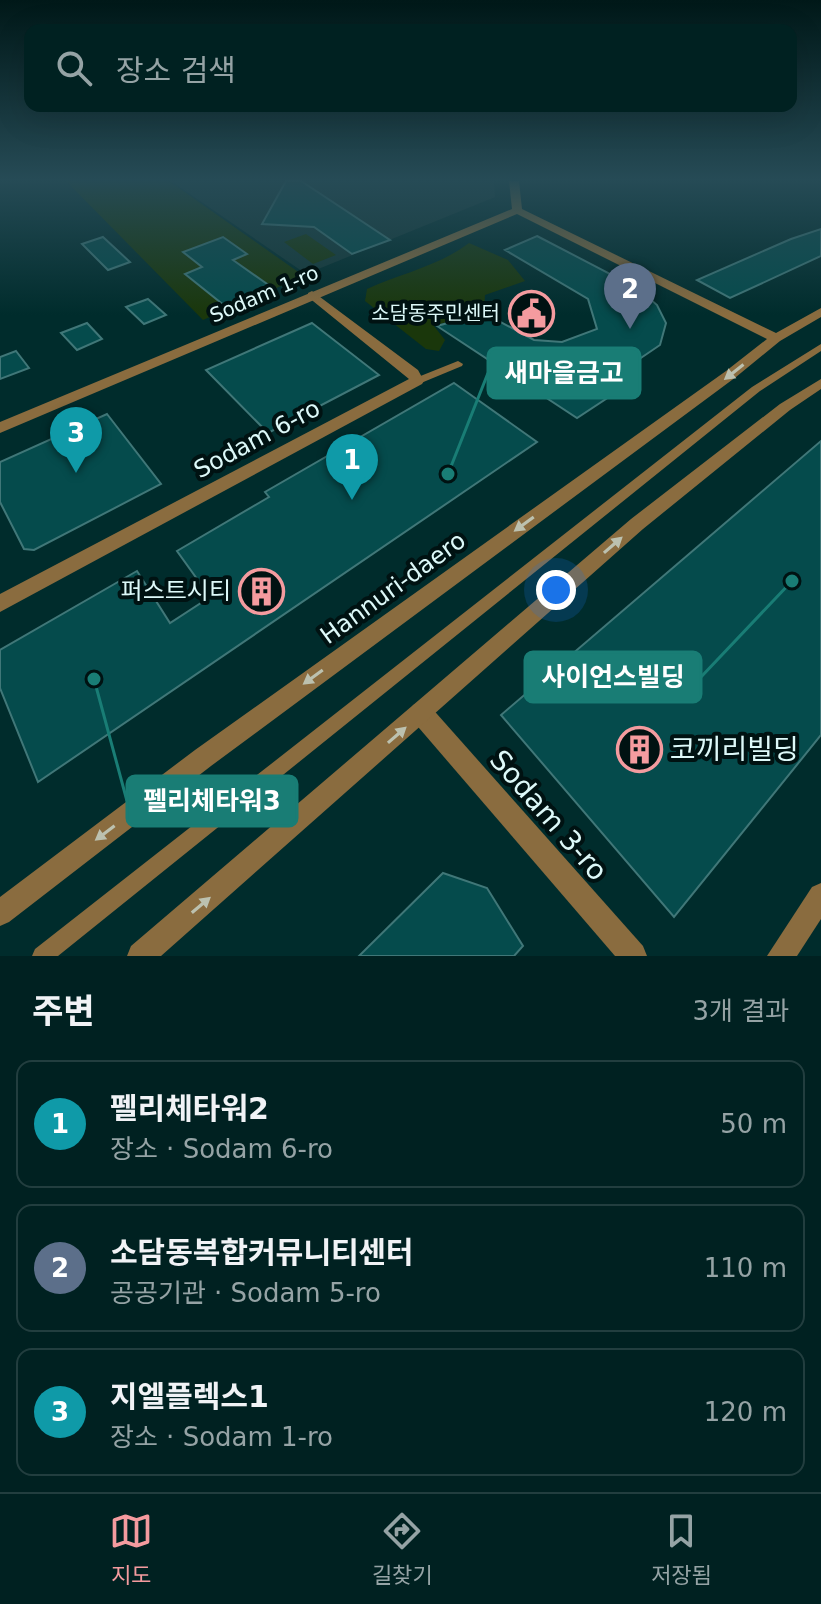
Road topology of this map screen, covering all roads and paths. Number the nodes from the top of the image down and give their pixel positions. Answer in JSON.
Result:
{"nodes":[{"id":1,"x":479,"y":226,"type":"edge"},
{"id":2,"x":549,"y":226,"type":"edge"},
{"id":3,"x":312,"y":295,"type":"junction"},
{"id":4,"x":821,"y":312,"type":"edge"},
{"id":5,"x":776,"y":338,"type":"junction"},
{"id":6,"x":821,"y":347,"type":"edge"},
{"id":7,"x":458,"y":364,"type":"dead end"},
{"id":8,"x":417,"y":381,"type":"junction"},
{"id":9,"x":821,"y":383,"type":"edge"},
{"id":10,"x":0,"y":428,"type":"edge"},
{"id":11,"x":0,"y":604,"type":"edge"},
{"id":12,"x":421,"y":713,"type":"junction"},
{"id":13,"x":821,"y":896,"type":"edge"},
{"id":14,"x":0,"y":913,"type":"edge"},
{"id":15,"x":42,"y":956,"type":"edge"},
{"id":16,"x":141,"y":956,"type":"edge"},
{"id":17,"x":633,"y":956,"type":"edge"},
{"id":18,"x":781,"y":956,"type":"edge"}],
"edges":[{"from":1,"to":3,"type":"street","name":"Sodam 1-ro"},
{"from":2,"to":5,"type":"street"},
{"from":3,"to":8,"type":"street"},
{"from":3,"to":10,"type":"street","name":"Sodam 1-ro"},
{"from":4,"to":5,"type":"street","name":"Hannuri-daero"},
{"from":5,"to":14,"type":"street","name":"Hannuri-daero","one_way":true},
{"from":6,"to":15,"type":"lane"},
{"from":7,"to":8,"type":"lane"},
{"from":8,"to":11,"type":"street","name":"Sodam 6-ro"},
{"from":12,"to":9,"type":"street","one_way":true},
{"from":16,"to":12,"type":"street","one_way":true},
{"from":12,"to":17,"type":"street","name":"Sodam 3-ro"},
{"from":13,"to":18,"type":"street"}]}
